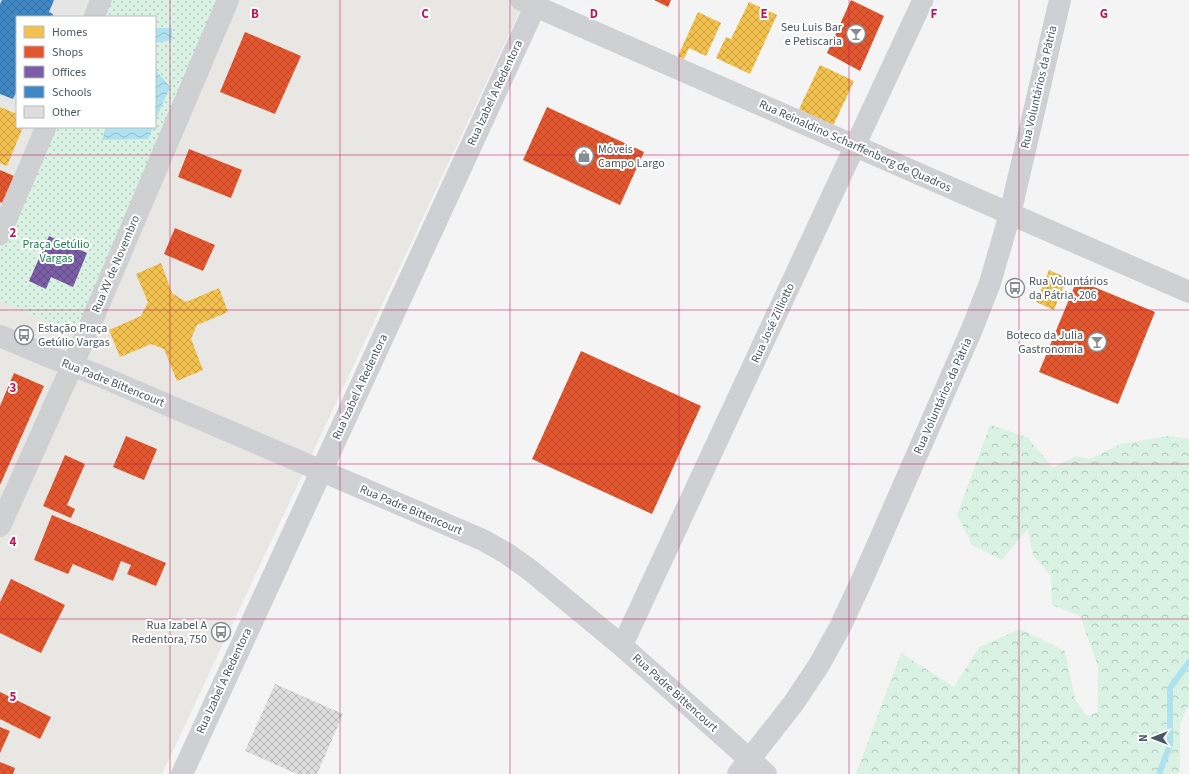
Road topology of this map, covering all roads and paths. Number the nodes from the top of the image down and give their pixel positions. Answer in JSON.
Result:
{"nodes":[{"id":1,"x":101,"y":0,"type":"edge"},
{"id":2,"x":228,"y":0,"type":"edge"},
{"id":3,"x":923,"y":0,"type":"edge"},
{"id":4,"x":1060,"y":0,"type":"edge"},
{"id":5,"x":531,"y":2,"type":"edge"},
{"id":6,"x":94,"y":16,"type":"edge"},
{"id":7,"x":46,"y":128,"type":"edge"},
{"id":8,"x":855,"y":146,"type":"junction"},
{"id":9,"x":1010,"y":214,"type":"junction"},
{"id":10,"x":0,"y":234,"type":"edge"},
{"id":11,"x":1189,"y":292,"type":"edge"},
{"id":12,"x":0,"y":336,"type":"edge"},
{"id":13,"x":72,"y":366,"type":"junction"},
{"id":14,"x":321,"y":471,"type":"junction"},
{"id":15,"x":0,"y":526,"type":"edge"},
{"id":16,"x":622,"y":646,"type":"junction"},
{"id":17,"x":744,"y":767,"type":"edge"},
{"id":18,"x":182,"y":774,"type":"edge"},
{"id":19,"x":766,"y":774,"type":"edge"}],
"edges":[{"from":1,"to":6,"type":"street"},
{"from":2,"to":13,"type":"street","name":"Rua XV de Novembro"},
{"from":3,"to":8,"type":"street","name":"Rua José Zilliotto"},
{"from":4,"to":9,"type":"main road","name":"Rua Voluntários da Pátria"},
{"from":5,"to":8,"type":"street","name":"Rua Reinaldino Scharffenberg de Quadros"},
{"from":5,"to":14,"type":"main road","name":"Rua Izabel A Redentora"},
{"from":7,"to":10,"type":"street"},
{"from":8,"to":9,"type":"street","name":"Rua Reinaldino Scharffenberg de Quadros"},
{"from":8,"to":16,"type":"street","name":"Rua José Zilliotto"},
{"from":9,"to":11,"type":"street","name":"Rua Reinaldino Scharffenberg de Quadros"},
{"from":9,"to":17,"type":"main road","name":"Rua Voluntários da Pátria"},
{"from":12,"to":13,"type":"main road","name":"Rua Padre Bittencourt"},
{"from":13,"to":14,"type":"main road","name":"Rua Padre Bittencourt"},
{"from":13,"to":15,"type":"street","name":"Rua XV de Novembro"},
{"from":14,"to":16,"type":"main road","name":"Rua Padre Bittencourt"},
{"from":14,"to":18,"type":"main road","name":"Rua Izabel A Redentora"},
{"from":16,"to":17,"type":"main road","name":"Rua Padre Bittencourt"},
{"from":17,"to":19,"type":"main road","name":"Rua Padre Bittencourt"}]}
